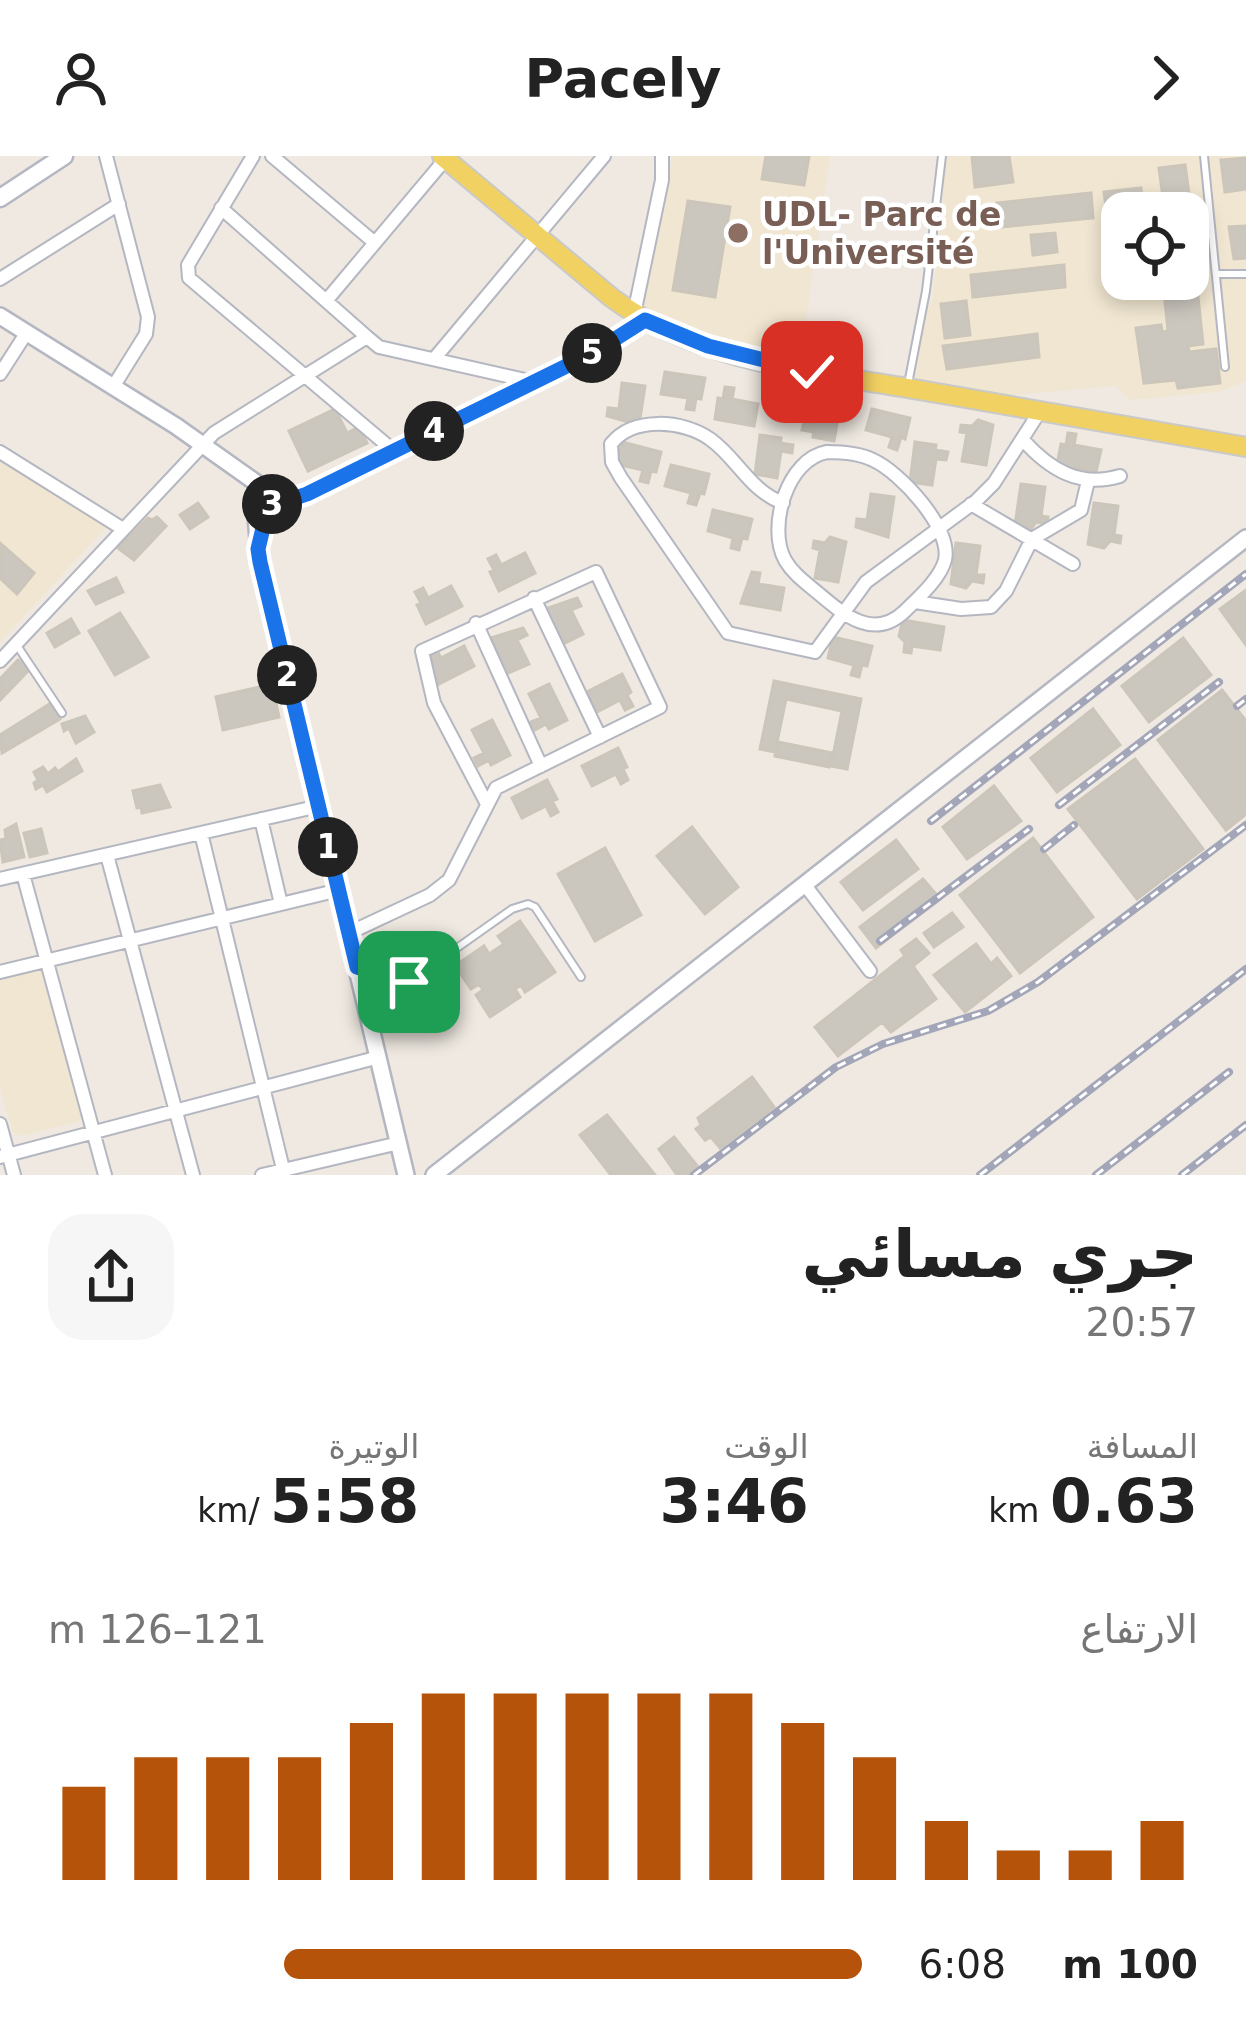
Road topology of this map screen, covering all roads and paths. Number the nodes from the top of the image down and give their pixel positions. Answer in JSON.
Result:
{"nodes":[{"id":1,"x":64,"y":156,"type":"edge"},
{"id":2,"x":106,"y":156,"type":"edge"},
{"id":3,"x":254,"y":156,"type":"edge"},
{"id":4,"x":272,"y":156,"type":"edge"},
{"id":5,"x":604,"y":156,"type":"edge"},
{"id":6,"x":662,"y":156,"type":"edge"},
{"id":7,"x":942,"y":156,"type":"edge"},
{"id":8,"x":1204,"y":156,"type":"edge"},
{"id":9,"x":445,"y":157,"type":"edge"},
{"id":10,"x":0,"y":198,"type":"edge"},
{"id":11,"x":119,"y":204,"type":"junction"},
{"id":12,"x":221,"y":208,"type":"junction"},
{"id":13,"x":537,"y":236,"type":"junction"},
{"id":14,"x":375,"y":243,"type":"junction"},
{"id":15,"x":1216,"y":274,"type":"junction"},
{"id":16,"x":1246,"y":274,"type":"edge"},
{"id":17,"x":0,"y":279,"type":"edge"},
{"id":18,"x":326,"y":301,"type":"junction"},
{"id":19,"x":0,"y":316,"type":"edge"},
{"id":20,"x":639,"y":317,"type":"junction"},
{"id":21,"x":27,"y":332,"type":"junction"},
{"id":22,"x":367,"y":337,"type":"junction"},
{"id":23,"x":434,"y":359,"type":"junction"},
{"id":24,"x":1225,"y":367,"type":"dead end"},
{"id":25,"x":0,"y":374,"type":"edge"},
{"id":26,"x":305,"y":376,"type":"junction"},
{"id":27,"x":534,"y":382,"type":"junction"},
{"id":28,"x":113,"y":387,"type":"junction"},
{"id":29,"x":908,"y":387,"type":"junction"},
{"id":30,"x":1040,"y":411,"type":"junction"},
{"id":31,"x":1023,"y":440,"type":"junction"},
{"id":32,"x":202,"y":444,"type":"junction"},
{"id":33,"x":1246,"y":448,"type":"edge"},
{"id":34,"x":394,"y":451,"type":"junction"},
{"id":35,"x":0,"y":452,"type":"edge"},
{"id":36,"x":1120,"y":476,"type":"dead end"},
{"id":37,"x":1088,"y":481,"type":"junction"},
{"id":38,"x":263,"y":499,"type":"junction"},
{"id":39,"x":783,"y":503,"type":"junction"},
{"id":40,"x":971,"y":504,"type":"junction"},
{"id":41,"x":939,"y":528,"type":"junction"},
{"id":42,"x":123,"y":529,"type":"junction"},
{"id":43,"x":1246,"y":538,"type":"edge"},
{"id":44,"x":1032,"y":539,"type":"junction"},
{"id":45,"x":1073,"y":563,"type":"dead end"},
{"id":46,"x":533,"y":598,"type":"junction"},
{"id":47,"x":914,"y":602,"type":"junction"},
{"id":48,"x":843,"y":613,"type":"junction"},
{"id":49,"x":476,"y":623,"type":"junction"},
{"id":50,"x":16,"y":644,"type":"junction"},
{"id":51,"x":0,"y":661,"type":"edge"},
{"id":52,"x":62,"y":713,"type":"dead end"},
{"id":53,"x":599,"y":737,"type":"junction"},
{"id":54,"x":541,"y":766,"type":"junction"},
{"id":55,"x":487,"y":804,"type":"junction"},
{"id":56,"x":319,"y":806,"type":"junction"},
{"id":57,"x":261,"y":819,"type":"junction"},
{"id":58,"x":201,"y":833,"type":"junction"},
{"id":59,"x":107,"y":855,"type":"junction"},
{"id":60,"x":23,"y":874,"type":"junction"},
{"id":61,"x":0,"y":879,"type":"edge"},
{"id":62,"x":806,"y":885,"type":"junction"},
{"id":63,"x":339,"y":890,"type":"junction"},
{"id":64,"x":281,"y":904,"type":"junction"},
{"id":65,"x":221,"y":919,"type":"junction"},
{"id":66,"x":349,"y":933,"type":"junction"},
{"id":67,"x":130,"y":940,"type":"junction"},
{"id":68,"x":47,"y":961,"type":"junction"},
{"id":69,"x":357,"y":967,"type":"junction"},
{"id":70,"x":869,"y":971,"type":"dead end"},
{"id":71,"x":0,"y":972,"type":"edge"},
{"id":72,"x":581,"y":977,"type":"dead end"},
{"id":73,"x":379,"y":1058,"type":"junction"},
{"id":74,"x":261,"y":1088,"type":"junction"},
{"id":75,"x":176,"y":1110,"type":"junction"},
{"id":76,"x":0,"y":1124,"type":"edge"},
{"id":77,"x":92,"y":1130,"type":"junction"},
{"id":78,"x":399,"y":1143,"type":"junction"},
{"id":79,"x":4,"y":1155,"type":"edge"},
{"id":80,"x":283,"y":1169,"type":"junction"},
{"id":81,"x":14,"y":1175,"type":"edge"},
{"id":82,"x":105,"y":1175,"type":"edge"},
{"id":83,"x":194,"y":1175,"type":"edge"},
{"id":84,"x":262,"y":1175,"type":"edge"},
{"id":85,"x":406,"y":1175,"type":"edge"},
{"id":86,"x":434,"y":1175,"type":"edge"}],
"edges":[{"from":1,"to":10,"type":"main road"},
{"from":2,"to":11,"type":"street"},
{"from":3,"to":12,"type":"street"},
{"from":4,"to":14,"type":"street"},
{"from":5,"to":13,"type":"street"},
{"from":6,"to":20,"type":"street"},
{"from":7,"to":29,"type":"lane"},
{"from":8,"to":15,"type":"lane"},
{"from":9,"to":13,"type":"main road"},
{"from":9,"to":14,"type":"street"},
{"from":11,"to":17,"type":"street"},
{"from":11,"to":28,"type":"street"},
{"from":12,"to":18,"type":"street"},
{"from":12,"to":26,"type":"street"},
{"from":13,"to":20,"type":"main road"},
{"from":13,"to":23,"type":"street"},
{"from":14,"to":18,"type":"street"},
{"from":15,"to":16,"type":"lane"},
{"from":15,"to":24,"type":"lane"},
{"from":18,"to":22,"type":"street"},
{"from":19,"to":21,"type":"street"},
{"from":20,"to":27,"type":"street"},
{"from":20,"to":29,"type":"main road"},
{"from":21,"to":25,"type":"street"},
{"from":21,"to":28,"type":"street"},
{"from":22,"to":23,"type":"street"},
{"from":22,"to":26,"type":"street"},
{"from":23,"to":27,"type":"street"},
{"from":26,"to":32,"type":"street"},
{"from":26,"to":34,"type":"street"},
{"from":27,"to":34,"type":"street"},
{"from":28,"to":32,"type":"street"},
{"from":29,"to":30,"type":"main road"},
{"from":30,"to":31,"type":"street"},
{"from":30,"to":33,"type":"main road"},
{"from":31,"to":37,"type":"street"},
{"from":31,"to":40,"type":"street"},
{"from":32,"to":38,"type":"street"},
{"from":32,"to":42,"type":"street"},
{"from":34,"to":38,"type":"street"},
{"from":35,"to":42,"type":"street"},
{"from":36,"to":37,"type":"street"},
{"from":37,"to":44,"type":"street"},
{"from":38,"to":56,"type":"street"},
{"from":39,"to":41,"type":"street"},
{"from":39,"to":48,"type":"street"},
{"from":39,"to":48,"type":"street"},
{"from":40,"to":41,"type":"street"},
{"from":40,"to":44,"type":"street"},
{"from":41,"to":47,"type":"street"},
{"from":41,"to":48,"type":"street"},
{"from":42,"to":50,"type":"street"},
{"from":43,"to":62,"type":"street"},
{"from":44,"to":45,"type":"street"},
{"from":44,"to":47,"type":"street"},
{"from":46,"to":49,"type":"street"},
{"from":46,"to":53,"type":"street"},
{"from":46,"to":53,"type":"street"},
{"from":47,"to":48,"type":"street"},
{"from":49,"to":54,"type":"street"},
{"from":49,"to":55,"type":"street"},
{"from":50,"to":51,"type":"street"},
{"from":50,"to":52,"type":"lane"},
{"from":53,"to":54,"type":"street"},
{"from":54,"to":55,"type":"street"},
{"from":55,"to":66,"type":"street"},
{"from":56,"to":57,"type":"street"},
{"from":56,"to":63,"type":"street"},
{"from":57,"to":58,"type":"street"},
{"from":57,"to":64,"type":"street"},
{"from":58,"to":59,"type":"street"},
{"from":58,"to":65,"type":"street"},
{"from":59,"to":60,"type":"street"},
{"from":59,"to":67,"type":"street"},
{"from":60,"to":61,"type":"street"},
{"from":60,"to":68,"type":"street"},
{"from":62,"to":70,"type":"street"},
{"from":62,"to":86,"type":"street"},
{"from":63,"to":64,"type":"street"},
{"from":63,"to":66,"type":"street"},
{"from":64,"to":65,"type":"street"},
{"from":65,"to":67,"type":"street"},
{"from":65,"to":74,"type":"street"},
{"from":66,"to":69,"type":"street"},
{"from":67,"to":68,"type":"street"},
{"from":67,"to":75,"type":"street"},
{"from":68,"to":71,"type":"street"},
{"from":68,"to":77,"type":"street"},
{"from":69,"to":72,"type":"lane"},
{"from":69,"to":73,"type":"street"},
{"from":73,"to":74,"type":"street"},
{"from":73,"to":78,"type":"street"},
{"from":74,"to":75,"type":"street"},
{"from":74,"to":80,"type":"street"},
{"from":75,"to":77,"type":"street"},
{"from":75,"to":83,"type":"street"},
{"from":76,"to":79,"type":"street"},
{"from":77,"to":79,"type":"street"},
{"from":77,"to":82,"type":"street"},
{"from":78,"to":80,"type":"street"},
{"from":78,"to":85,"type":"street"},
{"from":79,"to":81,"type":"street"},
{"from":80,"to":84,"type":"street"}]}
